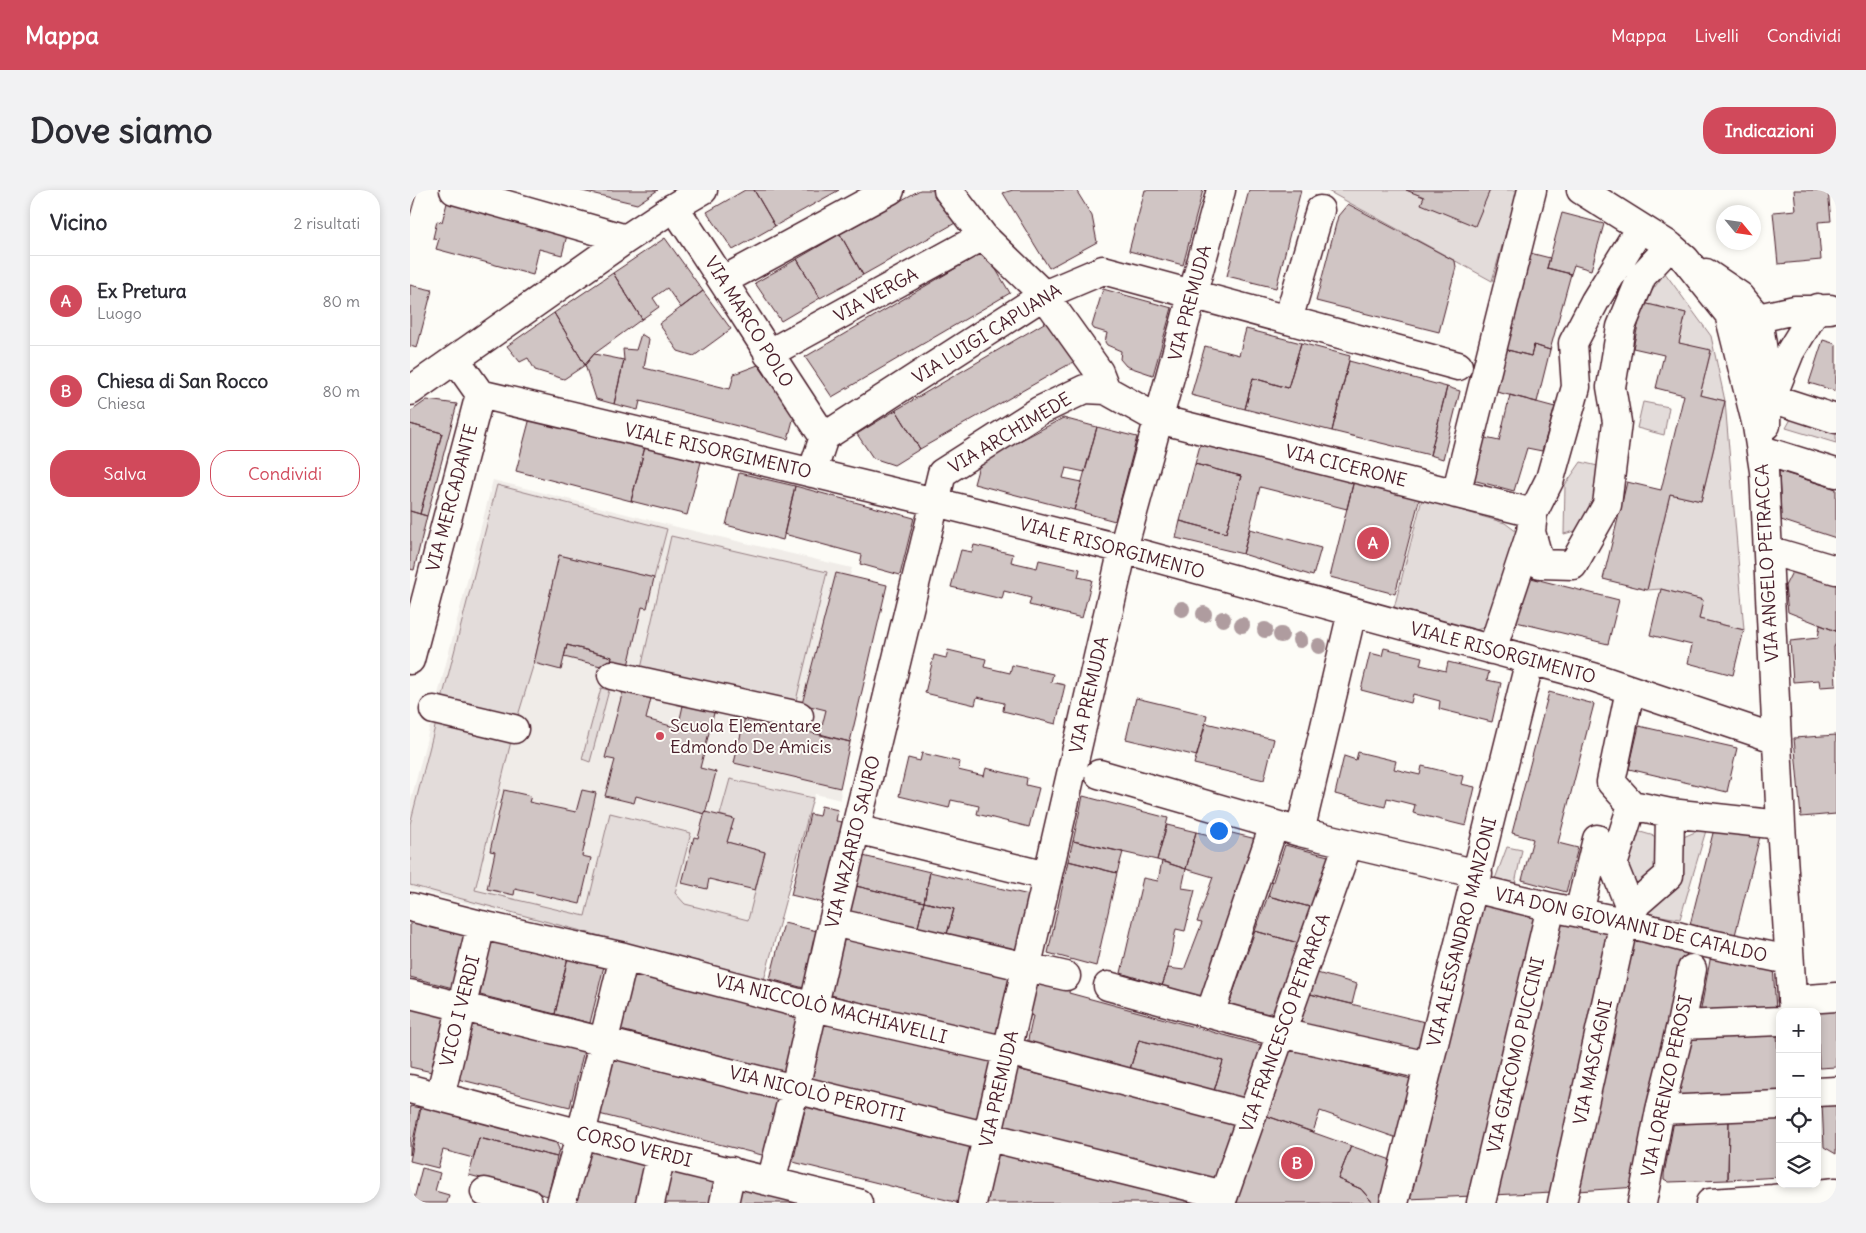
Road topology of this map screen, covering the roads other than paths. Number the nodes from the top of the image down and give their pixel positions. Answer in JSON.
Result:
{"nodes":[{"id":1,"x":454,"y":190,"type":"edge"},
{"id":2,"x":703,"y":190,"type":"edge"},
{"id":3,"x":890,"y":190,"type":"edge"},
{"id":4,"x":948,"y":190,"type":"edge"},
{"id":5,"x":1221,"y":190,"type":"edge"},
{"id":6,"x":1532,"y":190,"type":"edge"},
{"id":7,"x":1581,"y":190,"type":"edge"},
{"id":8,"x":674,"y":207,"type":"junction"},
{"id":9,"x":1320,"y":210,"type":"dead end"},
{"id":10,"x":1640,"y":228,"type":"junction"},
{"id":11,"x":983,"y":236,"type":"junction"},
{"id":12,"x":626,"y":240,"type":"junction"},
{"id":13,"x":1677,"y":252,"type":"junction"},
{"id":14,"x":724,"y":280,"type":"junction"},
{"id":15,"x":1192,"y":294,"type":"junction"},
{"id":16,"x":1044,"y":295,"type":"junction"},
{"id":17,"x":1816,"y":309,"type":"edge"},
{"id":18,"x":1729,"y":314,"type":"junction"},
{"id":19,"x":1758,"y":318,"type":"junction"},
{"id":20,"x":1288,"y":320,"type":"junction"},
{"id":21,"x":768,"y":354,"type":"junction"},
{"id":22,"x":456,"y":360,"type":"junction"},
{"id":23,"x":1458,"y":366,"type":"dead end"},
{"id":24,"x":1106,"y":390,"type":"junction"},
{"id":25,"x":410,"y":391,"type":"edge"},
{"id":26,"x":480,"y":394,"type":"junction"},
{"id":27,"x":1769,"y":404,"type":"junction"},
{"id":28,"x":1836,"y":418,"type":"edge"},
{"id":29,"x":1158,"y":419,"type":"junction"},
{"id":30,"x":824,"y":437,"type":"junction"},
{"id":31,"x":1764,"y":461,"type":"junction"},
{"id":32,"x":812,"y":473,"type":"junction"},
{"id":33,"x":1836,"y":473,"type":"edge"},
{"id":34,"x":1456,"y":494,"type":"junction"},
{"id":35,"x":935,"y":502,"type":"junction"},
{"id":36,"x":1532,"y":523,"type":"junction"},
{"id":37,"x":1123,"y":549,"type":"junction"},
{"id":38,"x":1768,"y":550,"type":"junction"},
{"id":39,"x":1836,"y":570,"type":"edge"},
{"id":40,"x":1352,"y":612,"type":"junction"},
{"id":41,"x":1492,"y":650,"type":"junction"},
{"id":42,"x":410,"y":660,"type":"edge"},
{"id":43,"x":1530,"y":660,"type":"junction"},
{"id":44,"x":612,"y":675,"type":"dead end"},
{"id":45,"x":1630,"y":690,"type":"junction"},
{"id":46,"x":434,"y":710,"type":"dead end"},
{"id":47,"x":799,"y":716,"type":"dead end"},
{"id":48,"x":514,"y":729,"type":"dead end"},
{"id":49,"x":1776,"y":739,"type":"junction"},
{"id":50,"x":1099,"y":774,"type":"dead end"},
{"id":51,"x":1632,"y":805,"type":"junction"},
{"id":52,"x":1670,"y":813,"type":"junction"},
{"id":53,"x":1274,"y":825,"type":"junction"},
{"id":54,"x":1780,"y":825,"type":"junction"},
{"id":55,"x":856,"y":829,"type":"junction"},
{"id":56,"x":1300,"y":832,"type":"junction"},
{"id":57,"x":1597,"y":839,"type":"dead end"},
{"id":58,"x":1348,"y":844,"type":"junction"},
{"id":59,"x":1047,"y":876,"type":"junction"},
{"id":60,"x":1475,"y":881,"type":"junction"},
{"id":61,"x":410,"y":906,"type":"edge"},
{"id":62,"x":1551,"y":907,"type":"junction"},
{"id":63,"x":1579,"y":912,"type":"junction"},
{"id":64,"x":1628,"y":917,"type":"junction"},
{"id":65,"x":833,"y":922,"type":"junction"},
{"id":66,"x":481,"y":925,"type":"junction"},
{"id":67,"x":624,"y":957,"type":"junction"},
{"id":68,"x":1789,"y":960,"type":"junction"},
{"id":69,"x":1027,"y":967,"type":"junction"},
{"id":70,"x":1692,"y":969,"type":"dead end"},
{"id":71,"x":1066,"y":976,"type":"dead end"},
{"id":72,"x":1108,"y":986,"type":"dead end"},
{"id":73,"x":410,"y":994,"type":"edge"},
{"id":74,"x":1836,"y":997,"type":"edge"},
{"id":75,"x":462,"y":1006,"type":"junction"},
{"id":76,"x":814,"y":1007,"type":"junction"},
{"id":77,"x":1788,"y":1008,"type":"edge"},
{"id":78,"x":1798,"y":1008,"type":"edge"},
{"id":79,"x":1776,"y":1013,"type":"edge"},
{"id":80,"x":1210,"y":1014,"type":"junction"},
{"id":81,"x":1681,"y":1025,"type":"junction"},
{"id":82,"x":1281,"y":1033,"type":"junction"},
{"id":83,"x":603,"y":1040,"type":"junction"},
{"id":84,"x":1008,"y":1051,"type":"junction"},
{"id":85,"x":1428,"y":1066,"type":"junction"},
{"id":86,"x":795,"y":1088,"type":"junction"},
{"id":87,"x":410,"y":1089,"type":"edge"},
{"id":88,"x":1836,"y":1091,"type":"edge"},
{"id":89,"x":1821,"y":1092,"type":"edge"},
{"id":90,"x":440,"y":1097,"type":"junction"},
{"id":91,"x":1776,"y":1105,"type":"edge"},
{"id":92,"x":1660,"y":1110,"type":"junction"},
{"id":93,"x":1252,"y":1115,"type":"junction"},
{"id":94,"x":581,"y":1134,"type":"junction"},
{"id":95,"x":988,"y":1136,"type":"junction"},
{"id":96,"x":661,"y":1155,"type":"junction"},
{"id":97,"x":731,"y":1171,"type":"junction"},
{"id":98,"x":771,"y":1182,"type":"junction"},
{"id":99,"x":485,"y":1192,"type":"dead end"},
{"id":100,"x":1836,"y":1192,"type":"edge"},
{"id":101,"x":1805,"y":1194,"type":"edge"},
{"id":102,"x":1222,"y":1199,"type":"edge"},
{"id":103,"x":1771,"y":1201,"type":"edge"},
{"id":104,"x":528,"y":1203,"type":"edge"},
{"id":105,"x":561,"y":1203,"type":"edge"},
{"id":106,"x":650,"y":1203,"type":"edge"},
{"id":107,"x":724,"y":1203,"type":"edge"},
{"id":108,"x":858,"y":1203,"type":"edge"},
{"id":109,"x":972,"y":1203,"type":"edge"},
{"id":110,"x":1394,"y":1203,"type":"edge"},
{"id":111,"x":1481,"y":1203,"type":"edge"},
{"id":112,"x":1562,"y":1203,"type":"edge"},
{"id":113,"x":1642,"y":1203,"type":"edge"},
{"id":114,"x":1710,"y":1203,"type":"edge"}],
"edges":[{"from":1,"to":12,"type":"street"},
{"from":2,"to":8,"type":"street"},
{"from":3,"to":14,"type":"street"},
{"from":4,"to":11,"type":"street"},
{"from":5,"to":15,"type":"street","name":"VIA PREMUDA"},
{"from":6,"to":34,"type":"street"},
{"from":7,"to":10,"type":"street","name":"VIA ANGELO PETRACCA"},
{"from":8,"to":12,"type":"street"},
{"from":8,"to":14,"type":"street","name":"VIA MARCO POLO"},
{"from":9,"to":20,"type":"street"},
{"from":10,"to":13,"type":"street","name":"VIA ANGELO PETRACCA"},
{"from":10,"to":36,"type":"street"},
{"from":11,"to":16,"type":"street"},
{"from":11,"to":21,"type":"street","name":"VIA VERGA"},
{"from":12,"to":22,"type":"street"},
{"from":13,"to":18,"type":"street","name":"VIA ANGELO PETRACCA"},
{"from":13,"to":19,"type":"street"},
{"from":13,"to":36,"type":"street"},
{"from":14,"to":21,"type":"street","name":"VIA MARCO POLO"},
{"from":15,"to":16,"type":"street","name":"VIA LUIGI CAPUANA"},
{"from":15,"to":20,"type":"street","name":"VIA LUIGI CAPUANA"},
{"from":15,"to":29,"type":"street","name":"VIA PREMUDA"},
{"from":16,"to":24,"type":"street"},
{"from":16,"to":30,"type":"street","name":"VIA LUIGI CAPUANA"},
{"from":17,"to":19,"type":"street"},
{"from":17,"to":27,"type":"street"},
{"from":18,"to":19,"type":"street"},
{"from":18,"to":31,"type":"street","name":"VIA ANGELO PETRACCA"},
{"from":19,"to":27,"type":"street"},
{"from":20,"to":23,"type":"street","name":"VIA LUIGI CAPUANA"},
{"from":21,"to":30,"type":"street","name":"VIA MARCO POLO"},
{"from":22,"to":25,"type":"street"},
{"from":22,"to":26,"type":"street"},
{"from":24,"to":29,"type":"street"},
{"from":24,"to":35,"type":"street","name":"VIA ARCHIMEDE"},
{"from":26,"to":32,"type":"street","name":"VIALE RISORGIMENTO"},
{"from":26,"to":42,"type":"street","name":"VIA MERCADANTE"},
{"from":27,"to":28,"type":"street"},
{"from":27,"to":31,"type":"street"},
{"from":29,"to":34,"type":"street","name":"VIA CICERONE"},
{"from":29,"to":37,"type":"street","name":"VIA PREMUDA"},
{"from":30,"to":32,"type":"street"},
{"from":31,"to":33,"type":"street"},
{"from":31,"to":38,"type":"street","name":"VIA ANGELO PETRACCA"},
{"from":32,"to":35,"type":"street","name":"VIALE RISORGIMENTO"},
{"from":34,"to":36,"type":"street","name":"VIA CICERONE"},
{"from":35,"to":37,"type":"street","name":"VIALE RISORGIMENTO"},
{"from":35,"to":55,"type":"street","name":"VIA NAZARIO SAURO"},
{"from":36,"to":41,"type":"street"},
{"from":37,"to":40,"type":"street","name":"VIALE RISORGIMENTO"},
{"from":37,"to":59,"type":"street","name":"VIA PREMUDA"},
{"from":38,"to":39,"type":"street"},
{"from":38,"to":49,"type":"street","name":"VIA ANGELO PETRACCA"},
{"from":40,"to":41,"type":"street","name":"VIALE RISORGIMENTO"},
{"from":40,"to":56,"type":"street"},
{"from":41,"to":43,"type":"street","name":"VIALE RISORGIMENTO"},
{"from":43,"to":45,"type":"street","name":"VIALE RISORGIMENTO"},
{"from":43,"to":60,"type":"street","name":"VIA ALESSANDRO MANZONI"},
{"from":44,"to":47,"type":"street"},
{"from":45,"to":49,"type":"street","name":"VIALE RISORGIMENTO"},
{"from":45,"to":51,"type":"street"},
{"from":46,"to":48,"type":"street"},
{"from":49,"to":54,"type":"street","name":"VIA ANGELO PETRACCA"},
{"from":50,"to":53,"type":"street","name":"VIA DON GIOVANNI DE CATALDO"},
{"from":51,"to":52,"type":"street"},
{"from":51,"to":64,"type":"street"},
{"from":52,"to":54,"type":"street"},
{"from":52,"to":64,"type":"street"},
{"from":53,"to":56,"type":"street","name":"VIA DON GIOVANNI DE CATALDO"},
{"from":53,"to":80,"type":"street"},
{"from":54,"to":68,"type":"street","name":"VIA ANGELO PETRACCA"},
{"from":55,"to":59,"type":"street"},
{"from":55,"to":65,"type":"street","name":"VIA NAZARIO SAURO"},
{"from":56,"to":58,"type":"street","name":"VIA DON GIOVANNI DE CATALDO"},
{"from":57,"to":63,"type":"street"},
{"from":58,"to":60,"type":"street","name":"VIA DON GIOVANNI DE CATALDO"},
{"from":58,"to":82,"type":"street","name":"VIA FRANCESCO PETRARCA"},
{"from":59,"to":69,"type":"street","name":"VIA PREMUDA"},
{"from":60,"to":62,"type":"street","name":"VIA DON GIOVANNI DE CATALDO"},
{"from":60,"to":85,"type":"street","name":"VIA ALESSANDRO MANZONI"},
{"from":61,"to":66,"type":"street","name":"VIA NICCOLÒ MACHIAVELLI"},
{"from":62,"to":63,"type":"street","name":"VIA DON GIOVANNI DE CATALDO"},
{"from":62,"to":111,"type":"street","name":"VIA GIACOMO PUCCINI"},
{"from":63,"to":64,"type":"street","name":"VIA DON GIOVANNI DE CATALDO"},
{"from":64,"to":68,"type":"street","name":"VIA DON GIOVANNI DE CATALDO"},
{"from":64,"to":112,"type":"street","name":"VIA MASCAGNI"},
{"from":65,"to":69,"type":"street"},
{"from":65,"to":76,"type":"street","name":"VIA NAZARIO SAURO"},
{"from":66,"to":67,"type":"street","name":"VIA NICCOLÒ MACHIAVELLI"},
{"from":66,"to":75,"type":"street","name":"VICO I VERDI"},
{"from":67,"to":76,"type":"street","name":"VIA NICCOLÒ MACHIAVELLI"},
{"from":67,"to":83,"type":"street"},
{"from":68,"to":77,"type":"street","name":"VIA ANGELO PETRACCA"},
{"from":69,"to":71,"type":"street"},
{"from":69,"to":84,"type":"street","name":"VIA PREMUDA"},
{"from":70,"to":81,"type":"street","name":"VIA LORENZO PEROSI"},
{"from":72,"to":80,"type":"street"},
{"from":73,"to":75,"type":"street","name":"VIA NICOLÒ PEROTTI"},
{"from":74,"to":78,"type":"street"},
{"from":75,"to":83,"type":"street","name":"VIA NICOLÒ PEROTTI"},
{"from":75,"to":90,"type":"street","name":"VICO I VERDI"},
{"from":76,"to":84,"type":"street","name":"VIA NICCOLÒ MACHIAVELLI"},
{"from":76,"to":86,"type":"street","name":"VIA NAZARIO SAURO"},
{"from":79,"to":81,"type":"street"},
{"from":80,"to":82,"type":"street"},
{"from":81,"to":92,"type":"street","name":"VIA LORENZO PEROSI"},
{"from":82,"to":85,"type":"street"},
{"from":82,"to":93,"type":"street","name":"VIA FRANCESCO PETRARCA"},
{"from":83,"to":86,"type":"street","name":"VIA NICOLÒ PEROTTI"},
{"from":83,"to":94,"type":"street"},
{"from":84,"to":93,"type":"street","name":"VIA NICCOLÒ MACHIAVELLI"},
{"from":84,"to":95,"type":"street","name":"VIA PREMUDA"},
{"from":85,"to":110,"type":"street","name":"VIA ALESSANDRO MANZONI"},
{"from":86,"to":95,"type":"street","name":"VIA NICOLÒ PEROTTI"},
{"from":86,"to":98,"type":"street","name":"VIA NAZARIO SAURO"},
{"from":87,"to":90,"type":"street","name":"CORSO VERDI"},
{"from":88,"to":89,"type":"street"},
{"from":90,"to":94,"type":"street","name":"CORSO VERDI"},
{"from":91,"to":92,"type":"street"},
{"from":92,"to":113,"type":"street","name":"VIA LORENZO PEROSI"},
{"from":93,"to":102,"type":"street","name":"VIA FRANCESCO PETRARCA"},
{"from":94,"to":96,"type":"street","name":"CORSO VERDI"},
{"from":94,"to":105,"type":"street"},
{"from":95,"to":102,"type":"street","name":"VIA NICOLÒ PEROTTI"},
{"from":95,"to":109,"type":"street","name":"VIA PREMUDA"},
{"from":96,"to":97,"type":"street","name":"CORSO VERDI"},
{"from":96,"to":106,"type":"street"},
{"from":97,"to":98,"type":"street","name":"CORSO VERDI"},
{"from":97,"to":107,"type":"street"},
{"from":98,"to":108,"type":"street","name":"CORSO VERDI"},
{"from":99,"to":104,"type":"street"},
{"from":100,"to":101,"type":"street"},
{"from":101,"to":103,"type":"street"},
{"from":103,"to":114,"type":"street"}]}
